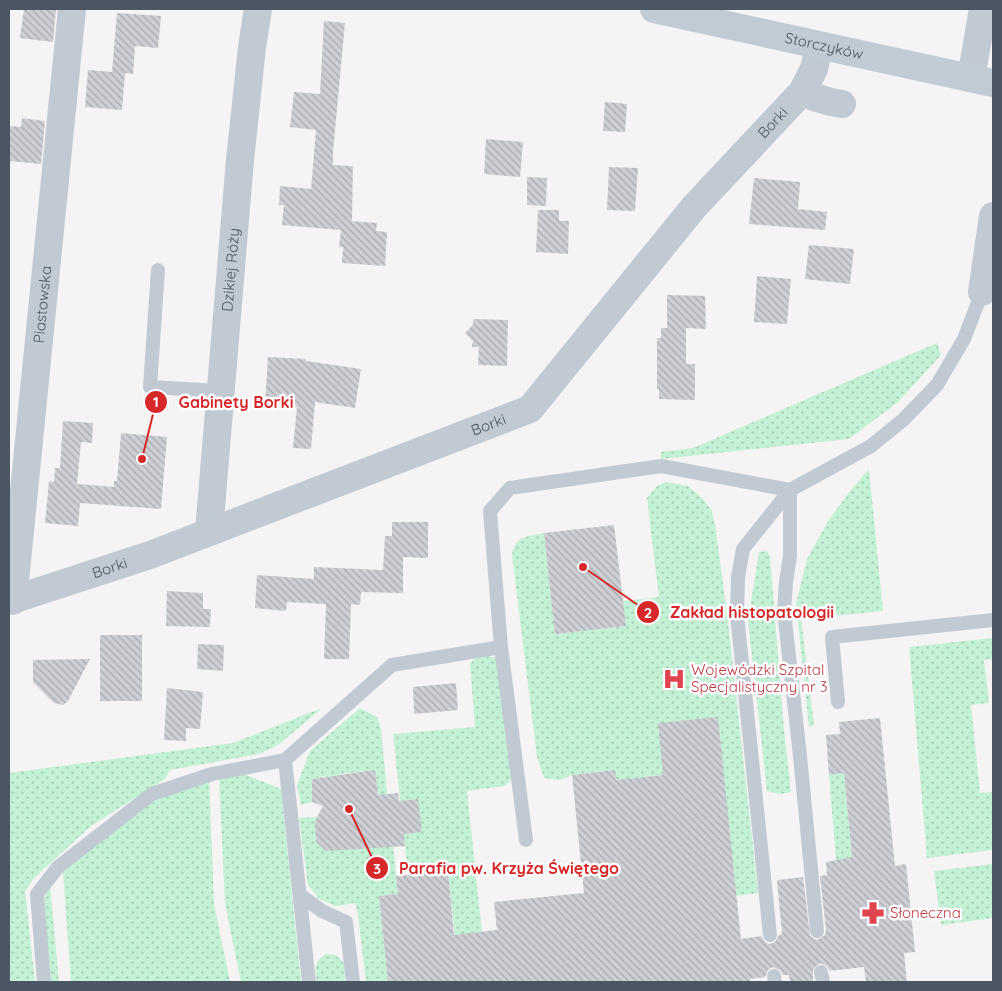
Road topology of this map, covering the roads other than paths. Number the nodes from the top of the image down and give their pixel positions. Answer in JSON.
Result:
{"nodes":[{"id":1,"x":72,"y":9,"type":"edge"},
{"id":2,"x":258,"y":9,"type":"edge"},
{"id":3,"x":654,"y":9,"type":"edge"},
{"id":4,"x":984,"y":9,"type":"edge"},
{"id":5,"x":728,"y":17,"type":"edge"},
{"id":6,"x":819,"y":46,"type":"junction"},
{"id":7,"x":982,"y":81,"type":"edge"},
{"id":8,"x":806,"y":87,"type":"junction"},
{"id":9,"x":842,"y":104,"type":"dead end"},
{"id":10,"x":993,"y":216,"type":"edge"},
{"id":11,"x":158,"y":270,"type":"dead end"},
{"id":12,"x":982,"y":292,"type":"joint"},
{"id":13,"x":220,"y":391,"type":"junction"},
{"id":14,"x":790,"y":490,"type":"junction"},
{"id":15,"x":209,"y":531,"type":"junction"},
{"id":16,"x":11,"y":601,"type":"edge"},
{"id":17,"x":993,"y":620,"type":"edge"},
{"id":18,"x":501,"y":646,"type":"junction"},
{"id":19,"x":838,"y":702,"type":"dead end"},
{"id":20,"x":285,"y":760,"type":"junction"},
{"id":21,"x":526,"y":840,"type":"dead end"},
{"id":22,"x":300,"y":896,"type":"junction"},
{"id":23,"x":817,"y":931,"type":"dead end"},
{"id":24,"x":770,"y":936,"type":"dead end"},
{"id":25,"x":44,"y":982,"type":"edge"},
{"id":26,"x":309,"y":982,"type":"edge"},
{"id":27,"x":352,"y":982,"type":"edge"}],
"edges":[{"from":1,"to":16,"type":"street","name":"Piastowska"},
{"from":2,"to":13,"type":"street","name":"Dzikiej Róży"},
{"from":3,"to":5,"type":"street","name":"Storczyków"},
{"from":4,"to":7,"type":"street"},
{"from":5,"to":6,"type":"street","name":"Storczyków"},
{"from":6,"to":7,"type":"street","name":"Storczyków"},
{"from":6,"to":8,"type":"street","name":"Borki"},
{"from":8,"to":9,"type":"street"},
{"from":8,"to":15,"type":"street","name":"Borki"},
{"from":10,"to":12,"type":"street"},
{"from":11,"to":13,"type":"lane"},
{"from":12,"to":14,"type":"lane"},
{"from":13,"to":15,"type":"street","name":"Dzikiej Róży"},
{"from":14,"to":18,"type":"lane"},
{"from":14,"to":23,"type":"lane"},
{"from":14,"to":24,"type":"lane"},
{"from":15,"to":16,"type":"street","name":"Borki"},
{"from":17,"to":19,"type":"lane"},
{"from":18,"to":20,"type":"lane"},
{"from":18,"to":21,"type":"lane"},
{"from":20,"to":22,"type":"lane"},
{"from":20,"to":25,"type":"lane"},
{"from":22,"to":26,"type":"lane"},
{"from":22,"to":27,"type":"lane"}]}
